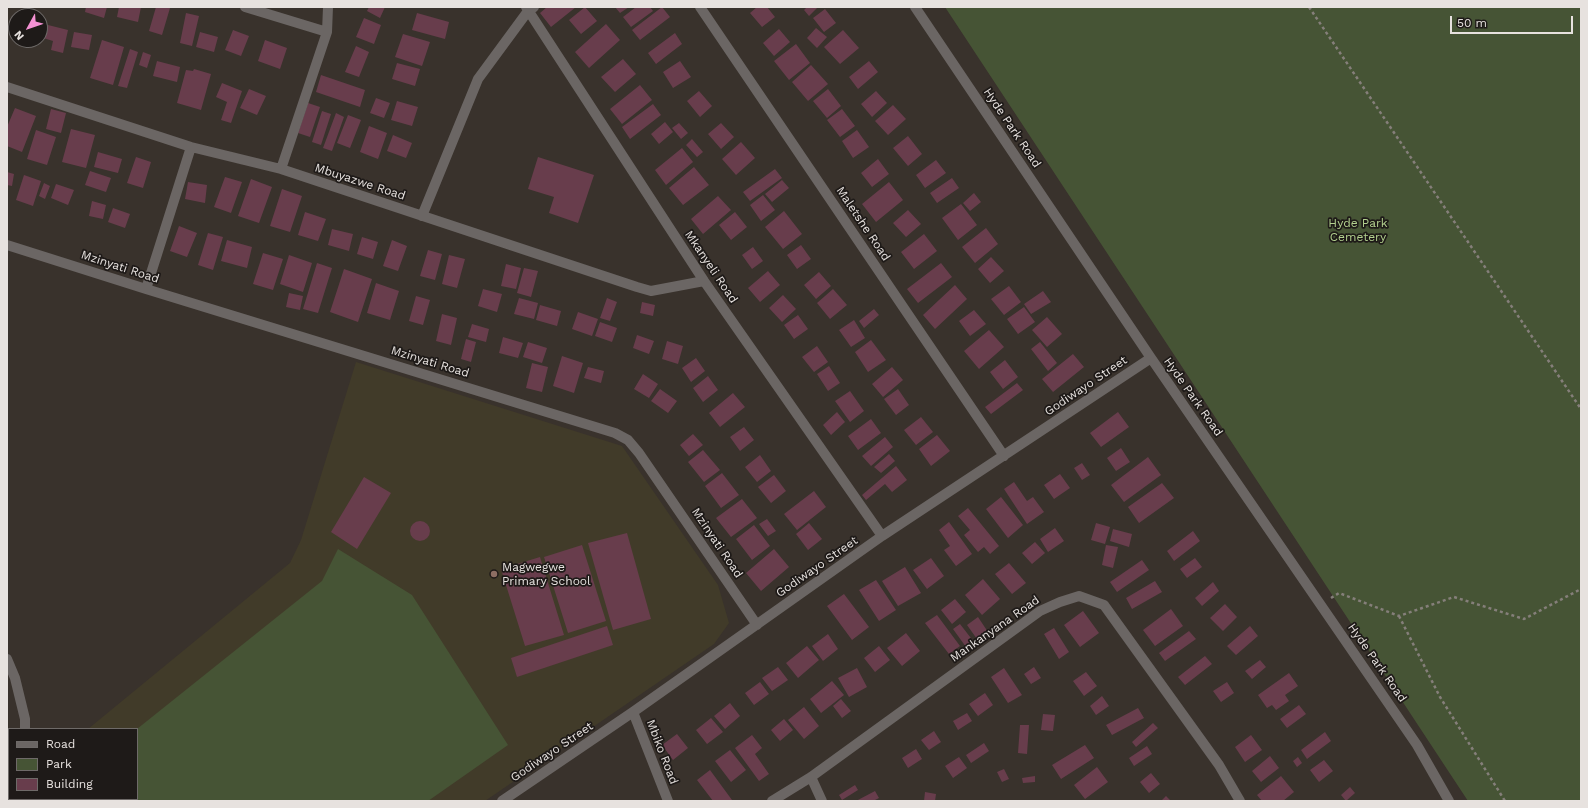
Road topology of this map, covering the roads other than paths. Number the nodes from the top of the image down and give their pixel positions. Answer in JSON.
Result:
{"nodes":[{"id":1,"x":245,"y":7,"type":"edge"},
{"id":2,"x":328,"y":7,"type":"edge"},
{"id":3,"x":700,"y":7,"type":"edge"},
{"id":4,"x":915,"y":7,"type":"edge"},
{"id":5,"x":529,"y":8,"type":"edge"},
{"id":6,"x":327,"y":32,"type":"junction"},
{"id":7,"x":7,"y":87,"type":"edge"},
{"id":8,"x":191,"y":146,"type":"junction"},
{"id":9,"x":281,"y":169,"type":"junction"},
{"id":10,"x":422,"y":216,"type":"junction"},
{"id":11,"x":7,"y":245,"type":"edge"},
{"id":12,"x":704,"y":281,"type":"junction"},
{"id":13,"x":146,"y":289,"type":"junction"},
{"id":14,"x":1151,"y":358,"type":"junction"},
{"id":15,"x":1004,"y":456,"type":"junction"},
{"id":16,"x":882,"y":536,"type":"junction"},
{"id":17,"x":757,"y":626,"type":"junction"},
{"id":18,"x":7,"y":659,"type":"edge"},
{"id":19,"x":633,"y":712,"type":"junction"},
{"id":20,"x":25,"y":728,"type":"edge"},
{"id":21,"x":812,"y":777,"type":"junction"},
{"id":22,"x":502,"y":801,"type":"edge"},
{"id":23,"x":668,"y":801,"type":"edge"},
{"id":24,"x":772,"y":801,"type":"edge"},
{"id":25,"x":822,"y":801,"type":"edge"},
{"id":26,"x":1240,"y":801,"type":"edge"},
{"id":27,"x":1449,"y":801,"type":"edge"}],
"edges":[{"from":1,"to":6,"type":"street"},
{"from":2,"to":6,"type":"street"},
{"from":3,"to":15,"type":"street","name":"Maletshe Road"},
{"from":4,"to":14,"type":"street","name":"Hyde Park Road"},
{"from":5,"to":10,"type":"street"},
{"from":5,"to":12,"type":"street","name":"Mkanyeli Road"},
{"from":6,"to":9,"type":"street"},
{"from":7,"to":8,"type":"street","name":"Mbuyazwe Road"},
{"from":8,"to":9,"type":"street","name":"Mbuyazwe Road"},
{"from":8,"to":13,"type":"street"},
{"from":9,"to":10,"type":"street","name":"Mbuyazwe Road"},
{"from":10,"to":12,"type":"street","name":"Mbuyazwe Road"},
{"from":11,"to":13,"type":"street","name":"Mzinyati Road"},
{"from":12,"to":16,"type":"street","name":"Mkanyeli Road"},
{"from":13,"to":17,"type":"street","name":"Mzinyati Road"},
{"from":14,"to":15,"type":"street","name":"Godiwayo Street"},
{"from":14,"to":27,"type":"street","name":"Hyde Park Road"},
{"from":15,"to":16,"type":"street","name":"Godiwayo Street"},
{"from":16,"to":17,"type":"street","name":"Godiwayo Street"},
{"from":17,"to":19,"type":"street","name":"Godiwayo Street"},
{"from":18,"to":20,"type":"street"},
{"from":19,"to":22,"type":"street","name":"Godiwayo Street"},
{"from":19,"to":23,"type":"street","name":"Mbiko Road"},
{"from":21,"to":24,"type":"street","name":"Mankanyana Road"},
{"from":21,"to":25,"type":"street"},
{"from":21,"to":26,"type":"street","name":"Mankanyana Road"}]}
